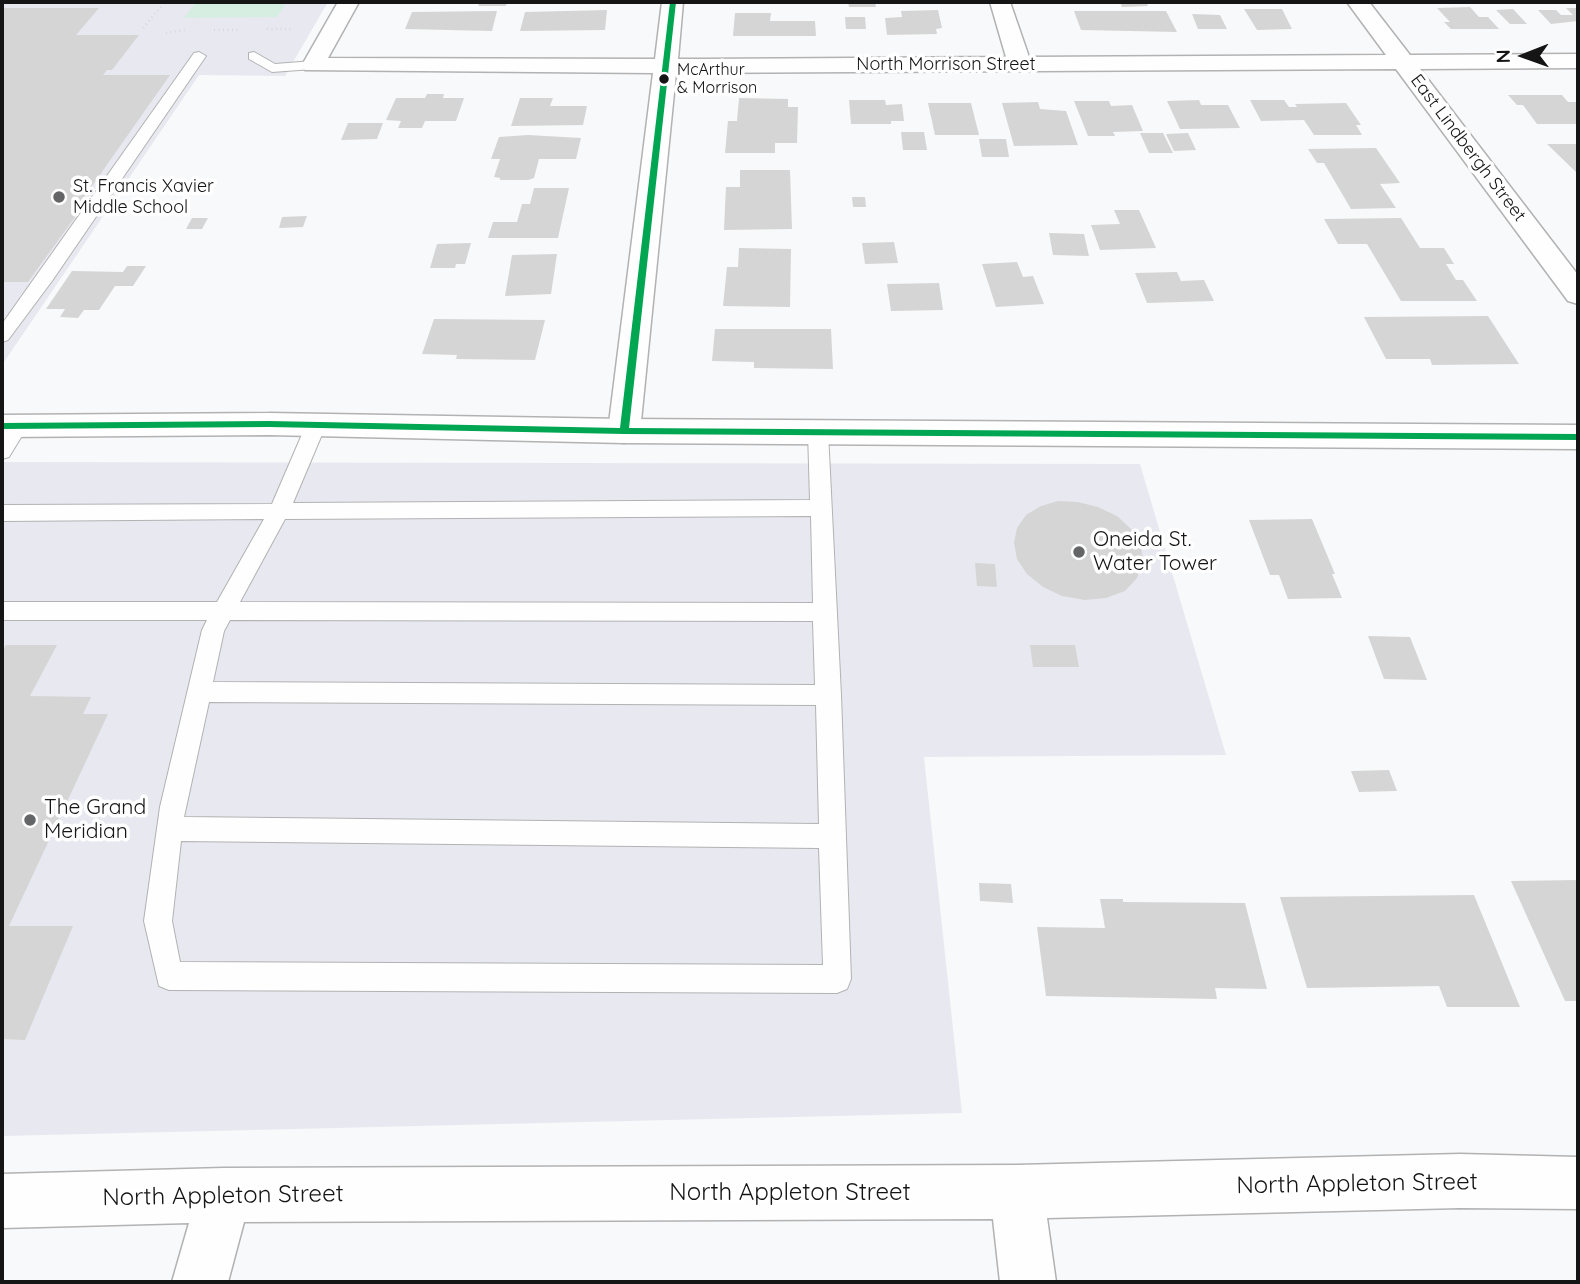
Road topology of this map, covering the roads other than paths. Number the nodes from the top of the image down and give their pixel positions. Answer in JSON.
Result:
{"nodes":[{"id":1,"x":348,"y":2,"type":"edge"},
{"id":2,"x":673,"y":2,"type":"edge"},
{"id":3,"x":1000,"y":2,"type":"edge"},
{"id":4,"x":1358,"y":2,"type":"edge"},
{"id":5,"x":199,"y":56,"type":"dead end"},
{"id":6,"x":254,"y":56,"type":"dead end"},
{"id":7,"x":1578,"y":61,"type":"edge"},
{"id":8,"x":1405,"y":63,"type":"junction"},
{"id":9,"x":313,"y":65,"type":"junction"},
{"id":10,"x":666,"y":65,"type":"junction"},
{"id":11,"x":1020,"y":65,"type":"junction"},
{"id":12,"x":1578,"y":295,"type":"edge"},
{"id":13,"x":2,"y":336,"type":"edge"},
{"id":14,"x":316,"y":425,"type":"junction"},
{"id":15,"x":624,"y":431,"type":"junction"},
{"id":16,"x":818,"y":432,"type":"junction"},
{"id":17,"x":7,"y":434,"type":"edge"},
{"id":18,"x":1578,"y":437,"type":"edge"},
{"id":19,"x":821,"y":508,"type":"junction"},
{"id":20,"x":279,"y":512,"type":"junction"},
{"id":21,"x":2,"y":513,"type":"edge"},
{"id":22,"x":2,"y":611,"type":"edge"},
{"id":23,"x":826,"y":612,"type":"junction"},
{"id":24,"x":223,"y":613,"type":"junction"},
{"id":25,"x":199,"y":692,"type":"junction"},
{"id":26,"x":829,"y":695,"type":"junction"},
{"id":27,"x":170,"y":829,"type":"junction"},
{"id":28,"x":832,"y":836,"type":"junction"},
{"id":29,"x":1578,"y":1183,"type":"edge"},
{"id":30,"x":1017,"y":1192,"type":"junction"},
{"id":31,"x":224,"y":1195,"type":"junction"},
{"id":32,"x":2,"y":1201,"type":"edge"},
{"id":33,"x":200,"y":1282,"type":"edge"},
{"id":34,"x":1028,"y":1282,"type":"edge"}],
"edges":[{"from":1,"to":9,"type":"street"},
{"from":2,"to":10,"type":"street"},
{"from":3,"to":11,"type":"street"},
{"from":4,"to":8,"type":"street","name":"East Lindbergh Street"},
{"from":5,"to":13,"type":"lane"},
{"from":6,"to":9,"type":"lane"},
{"from":7,"to":8,"type":"street","name":"North Morrison Street"},
{"from":8,"to":11,"type":"street","name":"North Morrison Street"},
{"from":8,"to":12,"type":"street","name":"East Lindbergh Street"},
{"from":9,"to":10,"type":"street","name":"North Morrison Street"},
{"from":10,"to":11,"type":"street","name":"North Morrison Street"},
{"from":10,"to":15,"type":"street"},
{"from":14,"to":15,"type":"street"},
{"from":14,"to":17,"type":"street"},
{"from":14,"to":20,"type":"lane"},
{"from":15,"to":16,"type":"street"},
{"from":16,"to":18,"type":"street"},
{"from":16,"to":19,"type":"lane"},
{"from":19,"to":20,"type":"lane"},
{"from":19,"to":23,"type":"lane"},
{"from":20,"to":21,"type":"lane"},
{"from":20,"to":24,"type":"lane"},
{"from":22,"to":24,"type":"lane"},
{"from":23,"to":24,"type":"lane"},
{"from":23,"to":26,"type":"lane"},
{"from":24,"to":25,"type":"lane"},
{"from":25,"to":26,"type":"lane"},
{"from":25,"to":27,"type":"lane"},
{"from":26,"to":28,"type":"lane"},
{"from":27,"to":28,"type":"lane"},
{"from":27,"to":28,"type":"lane"},
{"from":29,"to":30,"type":"street","name":"North Appleton Street"},
{"from":30,"to":31,"type":"street","name":"North Appleton Street"},
{"from":30,"to":34,"type":"street"},
{"from":31,"to":32,"type":"street","name":"North Appleton Street"},
{"from":31,"to":33,"type":"street"}]}
